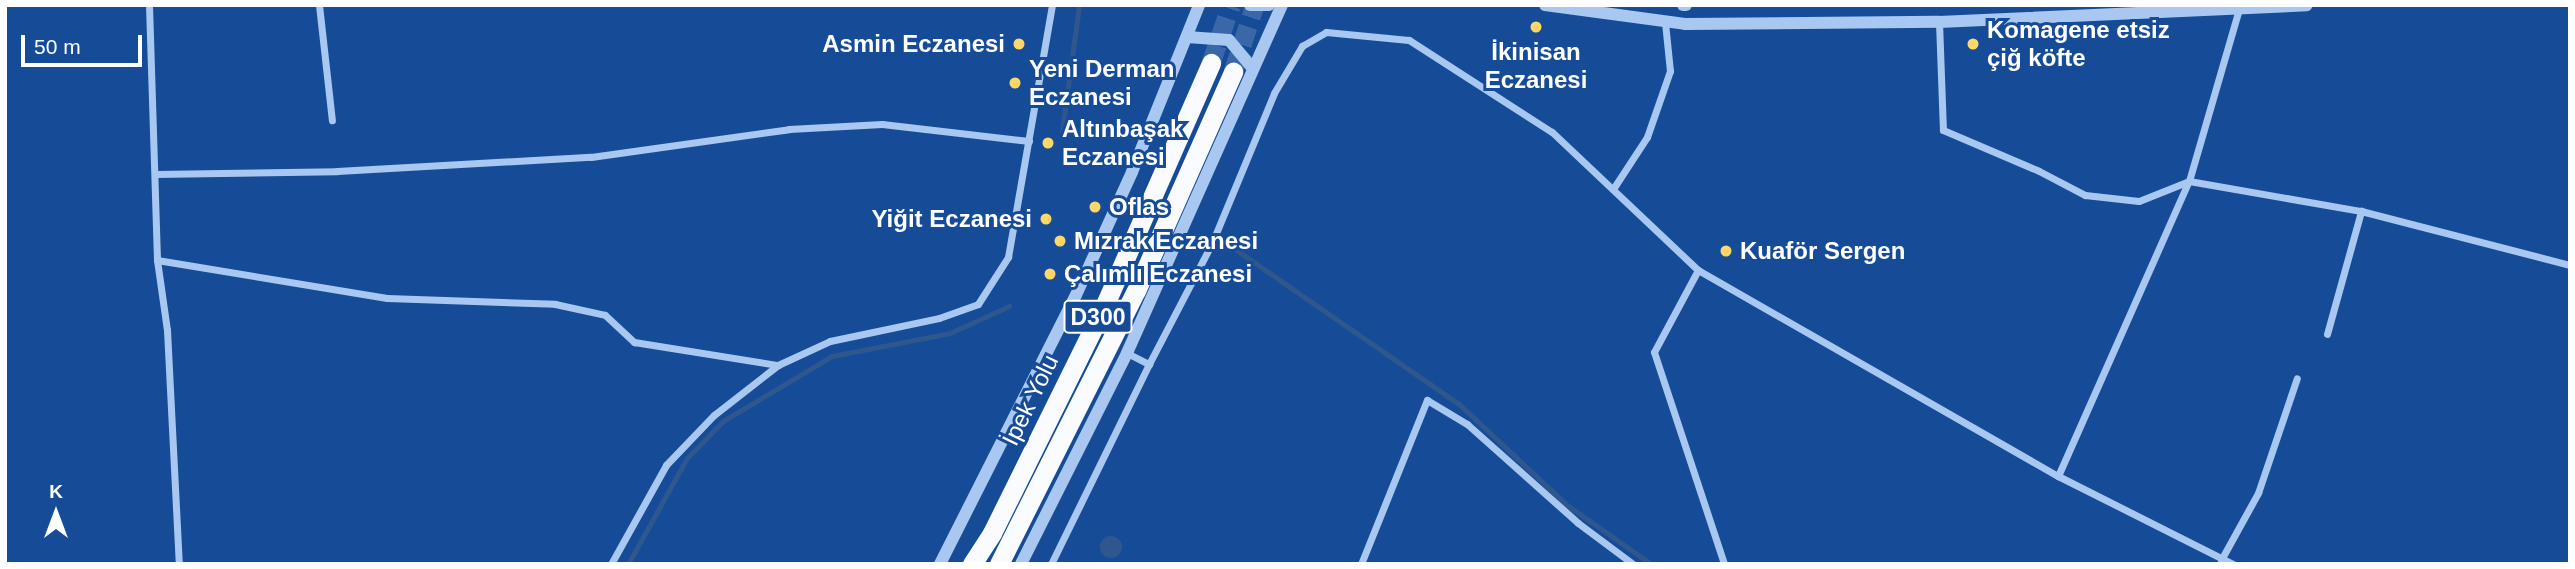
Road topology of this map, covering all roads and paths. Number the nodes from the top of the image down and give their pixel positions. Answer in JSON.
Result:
{"nodes":[{"id":1,"x":149,"y":5,"type":"edge"},
{"id":2,"x":319,"y":5,"type":"edge"},
{"id":3,"x":1052,"y":5,"type":"edge"},
{"id":4,"x":1199,"y":5,"type":"edge"},
{"id":5,"x":1250,"y":5,"type":"edge"},
{"id":6,"x":1269,"y":5,"type":"edge"},
{"id":7,"x":1282,"y":5,"type":"edge"},
{"id":8,"x":1545,"y":5,"type":"edge"},
{"id":9,"x":2307,"y":5,"type":"edge"},
{"id":10,"x":2239,"y":8,"type":"edge"},
{"id":11,"x":1939,"y":22,"type":"junction"},
{"id":12,"x":1665,"y":23,"type":"junction"},
{"id":13,"x":1187,"y":37,"type":"junction"},
{"id":14,"x":1211,"y":63,"type":"tunnel mouth"},
{"id":15,"x":1243,"y":69,"type":"junction"},
{"id":16,"x":332,"y":120,"type":"dead end"},
{"id":17,"x":1029,"y":141,"type":"junction"},
{"id":18,"x":155,"y":174,"type":"junction"},
{"id":19,"x":2189,"y":181,"type":"junction"},
{"id":20,"x":1613,"y":190,"type":"junction"},
{"id":21,"x":2361,"y":211,"type":"junction"},
{"id":22,"x":157,"y":260,"type":"junction"},
{"id":23,"x":2570,"y":265,"type":"edge"},
{"id":24,"x":1698,"y":271,"type":"junction"},
{"id":25,"x":2327,"y":334,"type":"dead end"},
{"id":26,"x":1127,"y":353,"type":"junction"},
{"id":27,"x":1149,"y":364,"type":"junction"},
{"id":28,"x":778,"y":365,"type":"junction"},
{"id":29,"x":2297,"y":378,"type":"dead end"},
{"id":30,"x":2058,"y":476,"type":"junction"},
{"id":31,"x":2221,"y":560,"type":"junction"},
{"id":32,"x":179,"y":564,"type":"edge"},
{"id":33,"x":611,"y":564,"type":"edge"},
{"id":34,"x":940,"y":564,"type":"edge"},
{"id":35,"x":972,"y":564,"type":"edge"},
{"id":36,"x":999,"y":564,"type":"edge"},
{"id":37,"x":1021,"y":564,"type":"edge"},
{"id":38,"x":1051,"y":564,"type":"edge"},
{"id":39,"x":1361,"y":564,"type":"edge"},
{"id":40,"x":1633,"y":564,"type":"edge"},
{"id":41,"x":1724,"y":564,"type":"edge"},
{"id":42,"x":2233,"y":564,"type":"edge"}],
"edges":[{"from":1,"to":18,"type":"street"},
{"from":2,"to":16,"type":"street"},
{"from":3,"to":17,"type":"street"},
{"from":4,"to":13,"type":"street"},
{"from":5,"to":6,"type":"street"},
{"from":7,"to":15,"type":"street"},
{"from":8,"to":12,"type":"street"},
{"from":9,"to":10,"type":"street"},
{"from":10,"to":11,"type":"street"},
{"from":10,"to":19,"type":"street"},
{"from":11,"to":12,"type":"street"},
{"from":11,"to":19,"type":"street"},
{"from":12,"to":20,"type":"street"},
{"from":13,"to":15,"type":"street"},
{"from":13,"to":34,"type":"street"},
{"from":14,"to":35,"type":"highway","name":"İpek Yolu","number":"D300"},
{"from":15,"to":26,"type":"street"},
{"from":15,"to":36,"type":"highway","name":"İpek Yolu","number":"D300"},
{"from":17,"to":18,"type":"street"},
{"from":17,"to":28,"type":"street"},
{"from":18,"to":22,"type":"street"},
{"from":19,"to":21,"type":"street"},
{"from":19,"to":30,"type":"street"},
{"from":20,"to":24,"type":"street"},
{"from":20,"to":27,"type":"street"},
{"from":21,"to":23,"type":"street"},
{"from":21,"to":25,"type":"street"},
{"from":22,"to":28,"type":"street"},
{"from":22,"to":32,"type":"street"},
{"from":24,"to":30,"type":"street"},
{"from":24,"to":41,"type":"street"},
{"from":26,"to":27,"type":"street"},
{"from":26,"to":37,"type":"street"},
{"from":27,"to":38,"type":"street"},
{"from":28,"to":33,"type":"street"},
{"from":29,"to":31,"type":"street"},
{"from":30,"to":31,"type":"street"},
{"from":31,"to":42,"type":"street"},
{"from":39,"to":40,"type":"street"}]}
